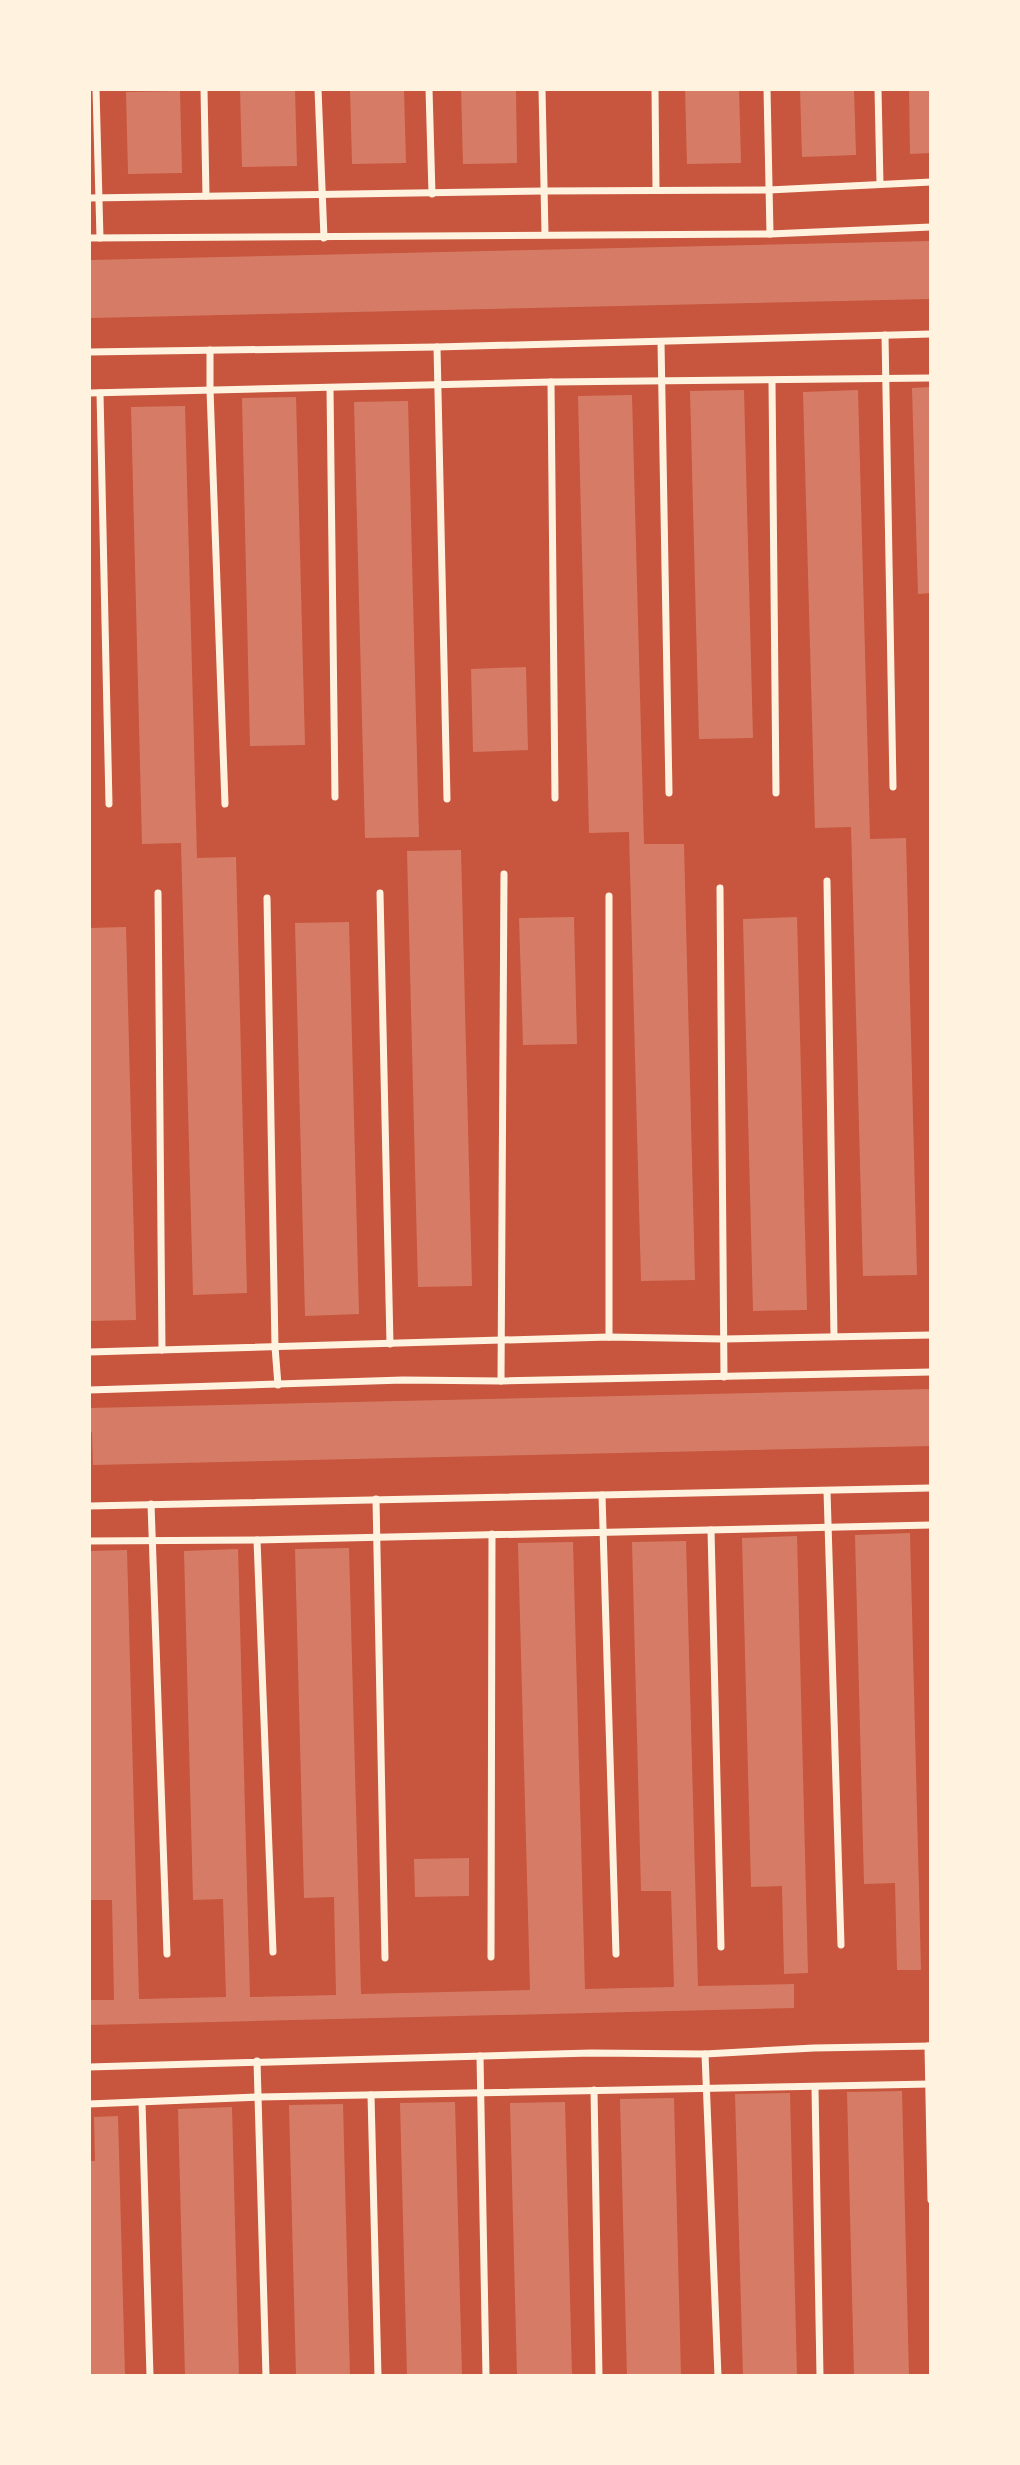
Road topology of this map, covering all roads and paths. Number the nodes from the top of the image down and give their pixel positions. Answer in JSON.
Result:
{"nodes":[{"id":1,"x":96,"y":89,"type":"edge"},
{"id":2,"x":204,"y":89,"type":"edge"},
{"id":3,"x":318,"y":89,"type":"edge"},
{"id":4,"x":429,"y":89,"type":"edge"},
{"id":5,"x":542,"y":89,"type":"edge"},
{"id":6,"x":655,"y":89,"type":"edge"},
{"id":7,"x":766,"y":89,"type":"edge"},
{"id":8,"x":878,"y":89,"type":"edge"},
{"id":9,"x":931,"y":182,"type":"edge"},
{"id":10,"x":880,"y":184,"type":"junction"},
{"id":11,"x":656,"y":189,"type":"junction"},
{"id":12,"x":769,"y":190,"type":"junction"},
{"id":13,"x":544,"y":191,"type":"junction"},
{"id":14,"x":432,"y":194,"type":"junction"},
{"id":15,"x":320,"y":195,"type":"junction"},
{"id":16,"x":206,"y":196,"type":"junction"},
{"id":17,"x":89,"y":198,"type":"edge"},
{"id":18,"x":99,"y":198,"type":"junction"},
{"id":19,"x":931,"y":226,"type":"edge"},
{"id":20,"x":770,"y":233,"type":"junction"},
{"id":21,"x":545,"y":234,"type":"junction"},
{"id":22,"x":89,"y":238,"type":"edge"},
{"id":23,"x":100,"y":238,"type":"junction"},
{"id":24,"x":324,"y":238,"type":"junction"},
{"id":25,"x":931,"y":334,"type":"edge"},
{"id":26,"x":885,"y":335,"type":"junction"},
{"id":27,"x":661,"y":342,"type":"junction"},
{"id":28,"x":437,"y":347,"type":"junction"},
{"id":29,"x":211,"y":350,"type":"junction"},
{"id":30,"x":89,"y":352,"type":"edge"},
{"id":31,"x":931,"y":378,"type":"edge"},
{"id":32,"x":884,"y":379,"type":"junction"},
{"id":33,"x":772,"y":381,"type":"junction"},
{"id":34,"x":551,"y":382,"type":"junction"},
{"id":35,"x":662,"y":383,"type":"junction"},
{"id":36,"x":438,"y":386,"type":"junction"},
{"id":37,"x":330,"y":388,"type":"junction"},
{"id":38,"x":210,"y":390,"type":"junction"},
{"id":39,"x":89,"y":393,"type":"edge"},
{"id":40,"x":100,"y":393,"type":"junction"},
{"id":41,"x":893,"y":787,"type":"dead end"},
{"id":42,"x":669,"y":793,"type":"dead end"},
{"id":43,"x":776,"y":793,"type":"dead end"},
{"id":44,"x":335,"y":797,"type":"dead end"},
{"id":45,"x":447,"y":799,"type":"dead end"},
{"id":46,"x":555,"y":799,"type":"dead end"},
{"id":47,"x":108,"y":804,"type":"dead end"},
{"id":48,"x":225,"y":804,"type":"dead end"},
{"id":49,"x":504,"y":874,"type":"dead end"},
{"id":50,"x":827,"y":881,"type":"dead end"},
{"id":51,"x":720,"y":888,"type":"dead end"},
{"id":52,"x":158,"y":892,"type":"dead end"},
{"id":53,"x":380,"y":893,"type":"dead end"},
{"id":54,"x":609,"y":896,"type":"dead end"},
{"id":55,"x":267,"y":898,"type":"dead end"},
{"id":56,"x":931,"y":1335,"type":"edge"},
{"id":57,"x":834,"y":1336,"type":"junction"},
{"id":58,"x":609,"y":1337,"type":"junction"},
{"id":59,"x":724,"y":1339,"type":"junction"},
{"id":60,"x":500,"y":1340,"type":"junction"},
{"id":61,"x":390,"y":1344,"type":"junction"},
{"id":62,"x":275,"y":1348,"type":"junction"},
{"id":63,"x":162,"y":1350,"type":"junction"},
{"id":64,"x":89,"y":1352,"type":"edge"},
{"id":65,"x":931,"y":1372,"type":"edge"},
{"id":66,"x":724,"y":1377,"type":"junction"},
{"id":67,"x":501,"y":1381,"type":"junction"},
{"id":68,"x":278,"y":1385,"type":"junction"},
{"id":69,"x":89,"y":1390,"type":"edge"},
{"id":70,"x":931,"y":1488,"type":"edge"},
{"id":71,"x":827,"y":1491,"type":"junction"},
{"id":72,"x":602,"y":1495,"type":"junction"},
{"id":73,"x":376,"y":1499,"type":"junction"},
{"id":74,"x":151,"y":1504,"type":"junction"},
{"id":75,"x":89,"y":1506,"type":"edge"},
{"id":76,"x":931,"y":1525,"type":"edge"},
{"id":77,"x":829,"y":1528,"type":"junction"},
{"id":78,"x":711,"y":1530,"type":"junction"},
{"id":79,"x":602,"y":1531,"type":"junction"},
{"id":80,"x":492,"y":1534,"type":"junction"},
{"id":81,"x":376,"y":1537,"type":"junction"},
{"id":82,"x":153,"y":1540,"type":"junction"},
{"id":83,"x":257,"y":1540,"type":"junction"},
{"id":84,"x":89,"y":1541,"type":"edge"},
{"id":85,"x":841,"y":1945,"type":"dead end"},
{"id":86,"x":721,"y":1947,"type":"dead end"},
{"id":87,"x":273,"y":1952,"type":"dead end"},
{"id":88,"x":167,"y":1954,"type":"dead end"},
{"id":89,"x":616,"y":1954,"type":"dead end"},
{"id":90,"x":491,"y":1957,"type":"dead end"},
{"id":91,"x":385,"y":1958,"type":"dead end"},
{"id":92,"x":929,"y":2046,"type":"edge"},
{"id":93,"x":705,"y":2054,"type":"junction"},
{"id":94,"x":480,"y":2056,"type":"junction"},
{"id":95,"x":257,"y":2061,"type":"junction"},
{"id":96,"x":89,"y":2067,"type":"edge"},
{"id":97,"x":930,"y":2084,"type":"edge"},
{"id":98,"x":705,"y":2088,"type":"junction"},
{"id":99,"x":815,"y":2088,"type":"junction"},
{"id":100,"x":594,"y":2090,"type":"junction"},
{"id":101,"x":482,"y":2092,"type":"junction"},
{"id":102,"x":371,"y":2095,"type":"junction"},
{"id":103,"x":259,"y":2097,"type":"junction"},
{"id":104,"x":142,"y":2102,"type":"junction"},
{"id":105,"x":89,"y":2104,"type":"edge"},
{"id":106,"x":931,"y":2200,"type":"edge"},
{"id":107,"x":150,"y":2376,"type":"edge"},
{"id":108,"x":266,"y":2376,"type":"edge"},
{"id":109,"x":378,"y":2376,"type":"edge"},
{"id":110,"x":486,"y":2376,"type":"edge"},
{"id":111,"x":599,"y":2376,"type":"edge"},
{"id":112,"x":718,"y":2376,"type":"edge"},
{"id":113,"x":820,"y":2376,"type":"edge"}],
"edges":[{"from":1,"to":18,"type":"street"},
{"from":2,"to":16,"type":"street"},
{"from":3,"to":15,"type":"street"},
{"from":4,"to":14,"type":"street"},
{"from":5,"to":13,"type":"street"},
{"from":6,"to":11,"type":"street"},
{"from":7,"to":12,"type":"street"},
{"from":8,"to":10,"type":"street"},
{"from":9,"to":10,"type":"street"},
{"from":10,"to":12,"type":"street"},
{"from":11,"to":12,"type":"street"},
{"from":11,"to":13,"type":"street"},
{"from":12,"to":20,"type":"street"},
{"from":13,"to":14,"type":"street"},
{"from":13,"to":21,"type":"street"},
{"from":14,"to":15,"type":"street"},
{"from":15,"to":16,"type":"street"},
{"from":15,"to":24,"type":"street"},
{"from":16,"to":18,"type":"street"},
{"from":17,"to":18,"type":"street"},
{"from":18,"to":23,"type":"street"},
{"from":19,"to":20,"type":"street"},
{"from":20,"to":21,"type":"street"},
{"from":21,"to":24,"type":"street"},
{"from":22,"to":23,"type":"street"},
{"from":23,"to":24,"type":"street"},
{"from":25,"to":26,"type":"street"},
{"from":26,"to":27,"type":"street"},
{"from":26,"to":32,"type":"street"},
{"from":27,"to":28,"type":"street"},
{"from":27,"to":35,"type":"street"},
{"from":28,"to":29,"type":"street"},
{"from":28,"to":36,"type":"street"},
{"from":29,"to":30,"type":"street"},
{"from":29,"to":38,"type":"street"},
{"from":31,"to":32,"type":"street"},
{"from":32,"to":33,"type":"street"},
{"from":32,"to":41,"type":"street"},
{"from":33,"to":35,"type":"street"},
{"from":33,"to":43,"type":"street"},
{"from":34,"to":35,"type":"street"},
{"from":34,"to":36,"type":"street"},
{"from":34,"to":46,"type":"street"},
{"from":35,"to":42,"type":"street"},
{"from":36,"to":37,"type":"street"},
{"from":36,"to":45,"type":"street"},
{"from":37,"to":38,"type":"street"},
{"from":37,"to":44,"type":"street"},
{"from":38,"to":40,"type":"street"},
{"from":38,"to":48,"type":"street"},
{"from":39,"to":40,"type":"street"},
{"from":40,"to":47,"type":"street"},
{"from":49,"to":60,"type":"street"},
{"from":50,"to":57,"type":"street"},
{"from":51,"to":59,"type":"street"},
{"from":52,"to":63,"type":"street"},
{"from":53,"to":61,"type":"street"},
{"from":54,"to":58,"type":"street"},
{"from":55,"to":62,"type":"street"},
{"from":56,"to":57,"type":"street"},
{"from":57,"to":59,"type":"street"},
{"from":58,"to":59,"type":"street"},
{"from":58,"to":60,"type":"street"},
{"from":59,"to":66,"type":"street"},
{"from":60,"to":61,"type":"street"},
{"from":60,"to":67,"type":"street"},
{"from":61,"to":62,"type":"street"},
{"from":62,"to":63,"type":"street"},
{"from":62,"to":68,"type":"street"},
{"from":63,"to":64,"type":"street"},
{"from":65,"to":66,"type":"street"},
{"from":66,"to":67,"type":"street"},
{"from":67,"to":68,"type":"street"},
{"from":68,"to":69,"type":"street"},
{"from":70,"to":71,"type":"street"},
{"from":71,"to":72,"type":"street"},
{"from":71,"to":77,"type":"street"},
{"from":72,"to":73,"type":"street"},
{"from":72,"to":79,"type":"street"},
{"from":73,"to":74,"type":"street"},
{"from":73,"to":81,"type":"street"},
{"from":74,"to":75,"type":"street"},
{"from":74,"to":82,"type":"street"},
{"from":76,"to":77,"type":"street"},
{"from":77,"to":78,"type":"street"},
{"from":77,"to":85,"type":"street"},
{"from":78,"to":79,"type":"street"},
{"from":78,"to":86,"type":"street"},
{"from":79,"to":80,"type":"street"},
{"from":79,"to":89,"type":"street"},
{"from":80,"to":81,"type":"street"},
{"from":80,"to":90,"type":"street"},
{"from":81,"to":83,"type":"street"},
{"from":81,"to":91,"type":"street"},
{"from":82,"to":83,"type":"street"},
{"from":82,"to":84,"type":"street"},
{"from":82,"to":88,"type":"street"},
{"from":83,"to":87,"type":"street"},
{"from":92,"to":93,"type":"street"},
{"from":92,"to":97,"type":"street"},
{"from":93,"to":94,"type":"street"},
{"from":93,"to":98,"type":"street"},
{"from":94,"to":95,"type":"street"},
{"from":94,"to":101,"type":"street"},
{"from":95,"to":96,"type":"street"},
{"from":95,"to":103,"type":"street"},
{"from":97,"to":99,"type":"street"},
{"from":97,"to":106,"type":"street"},
{"from":98,"to":99,"type":"street"},
{"from":98,"to":100,"type":"street"},
{"from":98,"to":112,"type":"street"},
{"from":99,"to":113,"type":"street"},
{"from":100,"to":101,"type":"street"},
{"from":100,"to":111,"type":"street"},
{"from":101,"to":102,"type":"street"},
{"from":101,"to":110,"type":"street"},
{"from":102,"to":103,"type":"street"},
{"from":102,"to":109,"type":"street"},
{"from":103,"to":104,"type":"street"},
{"from":103,"to":108,"type":"street"},
{"from":104,"to":105,"type":"street"},
{"from":104,"to":107,"type":"street"}]}
